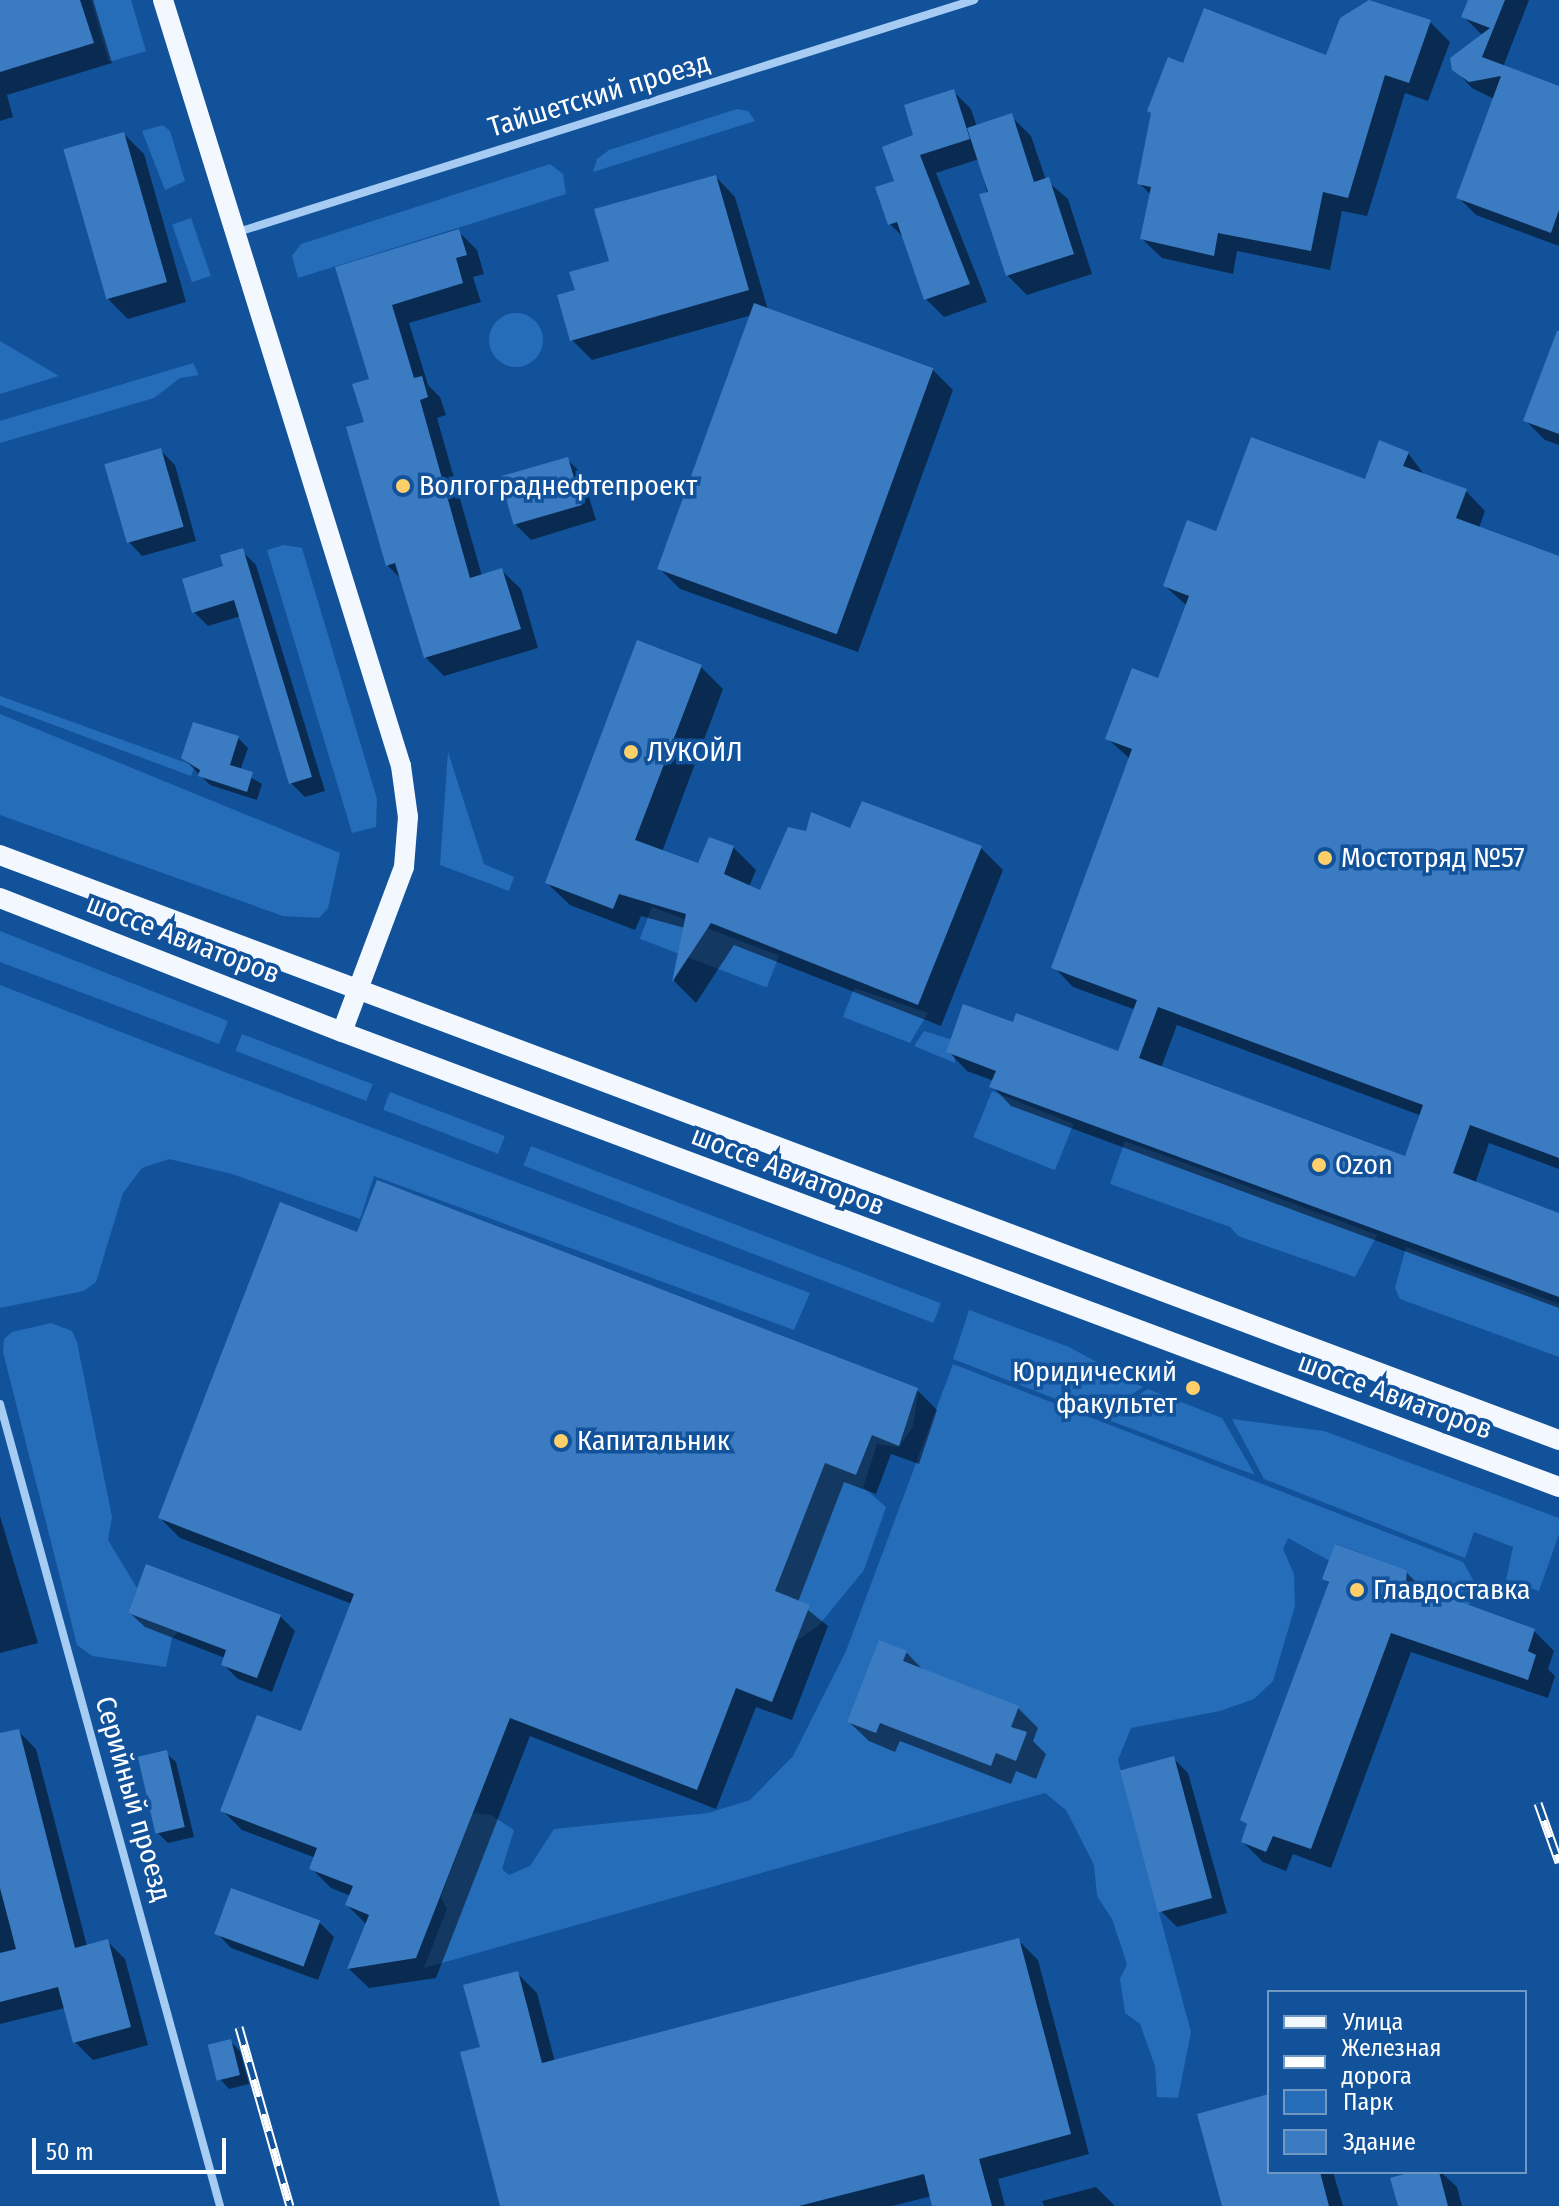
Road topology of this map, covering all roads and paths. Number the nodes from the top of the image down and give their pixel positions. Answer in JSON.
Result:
{"nodes":[{"id":1,"x":163,"y":0,"type":"edge"},
{"id":2,"x":974,"y":0,"type":"edge"},
{"id":3,"x":237,"y":232,"type":"junction"},
{"id":4,"x":0,"y":855,"type":"edge"},
{"id":5,"x":0,"y":898,"type":"edge"},
{"id":6,"x":361,"y":990,"type":"junction"},
{"id":7,"x":342,"y":1032,"type":"junction"},
{"id":8,"x":0,"y":1404,"type":"edge"},
{"id":9,"x":1559,"y":1440,"type":"edge"},
{"id":10,"x":1559,"y":1487,"type":"edge"},
{"id":11,"x":220,"y":2206,"type":"edge"}],
"edges":[{"from":1,"to":3,"type":"main road"},
{"from":2,"to":3,"type":"street","name":"Тайшетский проезд"},
{"from":3,"to":6,"type":"main road"},
{"from":4,"to":6,"type":"main road","name":"шоссе Авиаторов"},
{"from":5,"to":7,"type":"main road","name":"шоссе Авиаторов"},
{"from":6,"to":7,"type":"main road"},
{"from":6,"to":9,"type":"main road","name":"шоссе Авиаторов"},
{"from":7,"to":10,"type":"main road","name":"шоссе Авиаторов"},
{"from":8,"to":11,"type":"street","name":"Серийный проезд"}]}
